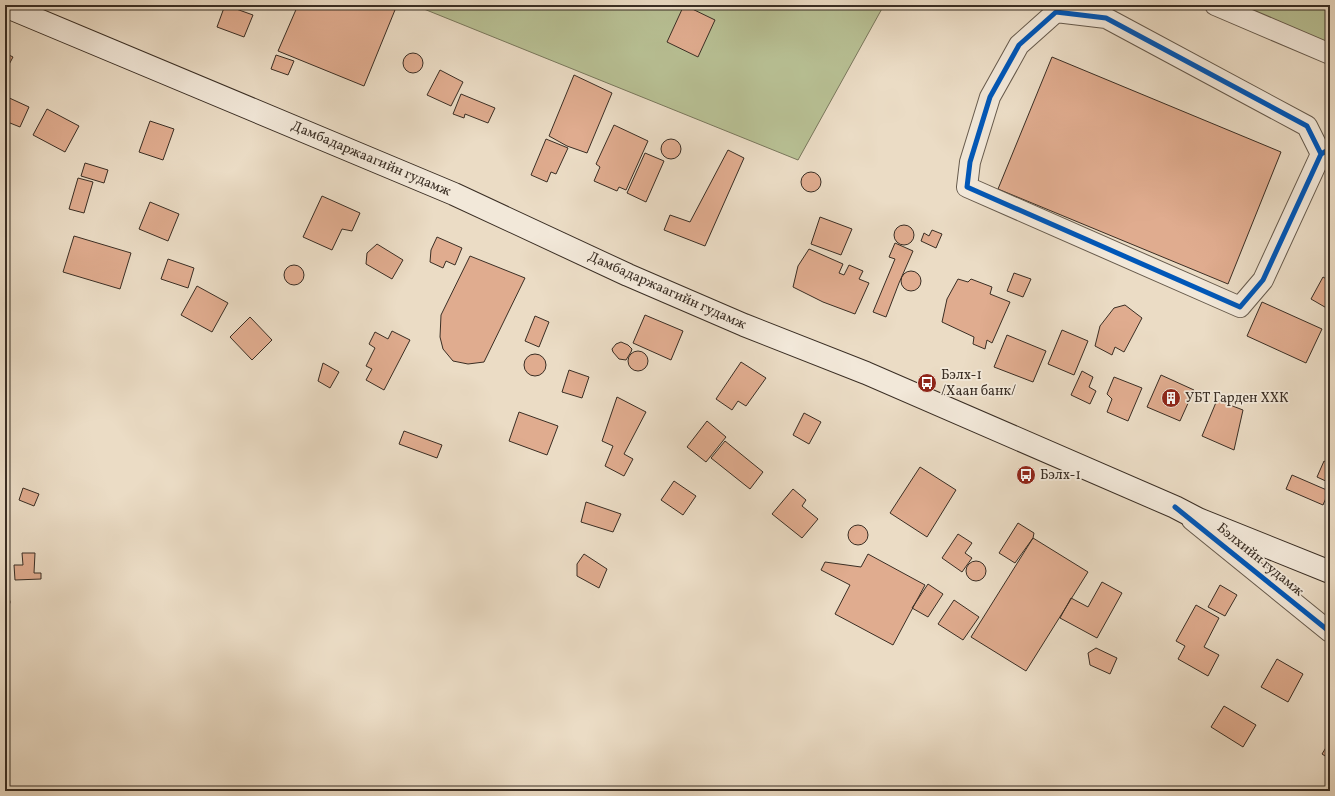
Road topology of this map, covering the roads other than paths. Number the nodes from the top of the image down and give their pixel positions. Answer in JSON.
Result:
{"nodes":[{"id":1,"x":1215,"y":5,"type":"edge"},
{"id":2,"x":5,"y":6,"type":"edge"},
{"id":3,"x":1330,"y":54,"type":"edge"},
{"id":4,"x":1326,"y":151,"type":"edge"},
{"id":5,"x":1175,"y":507,"type":"junction"},
{"id":6,"x":1330,"y":572,"type":"edge"},
{"id":7,"x":1330,"y":632,"type":"edge"}],
"edges":[{"from":1,"to":3,"type":"street"},
{"from":2,"to":5,"type":"main road","name":"Дамбадаржаагийн гудамж"},
{"from":4,"to":4,"type":"street"},
{"from":5,"to":6,"type":"main road","name":"Дамбадаржаагийн гудамж"},
{"from":5,"to":7,"type":"street","name":"Бэлхийн гудамж"}]}
